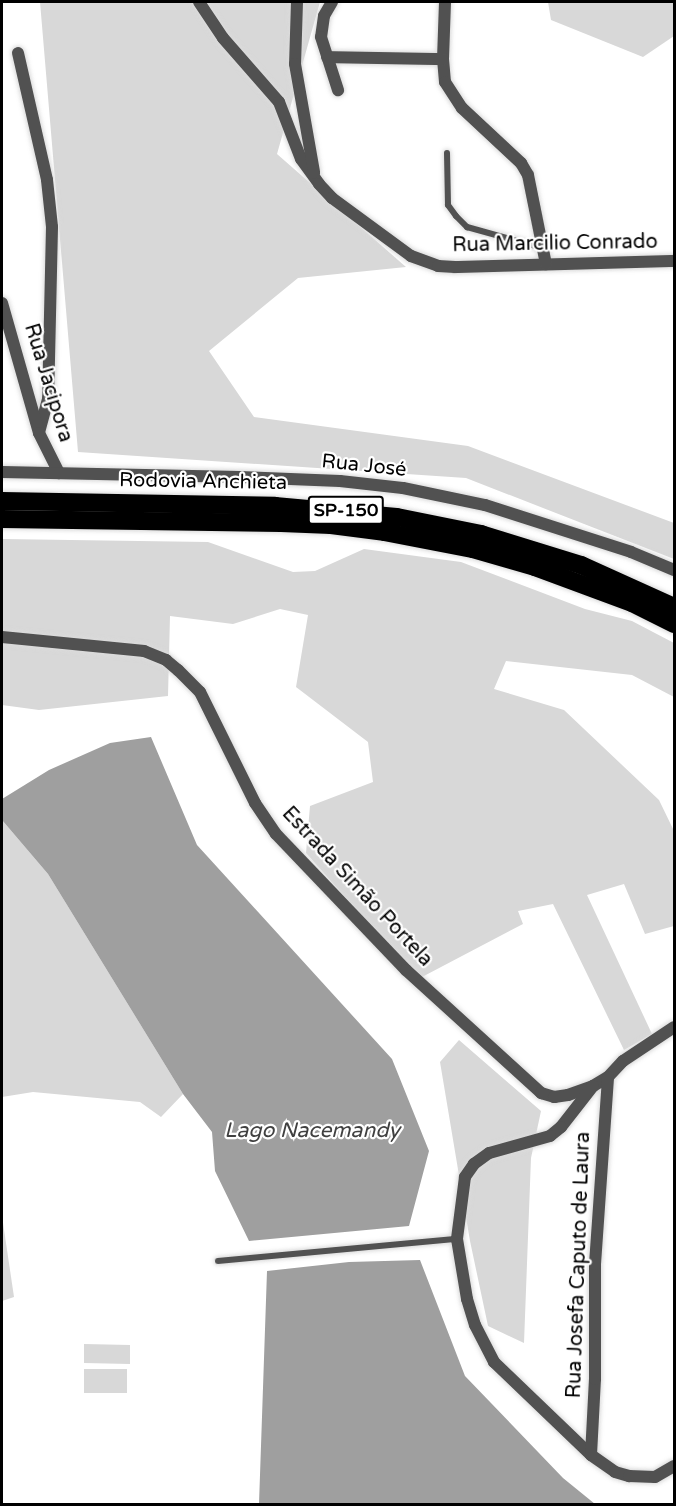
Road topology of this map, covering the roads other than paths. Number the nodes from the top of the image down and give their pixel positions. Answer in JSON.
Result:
{"nodes":[{"id":1,"x":199,"y":2,"type":"edge"},
{"id":2,"x":297,"y":2,"type":"edge"},
{"id":3,"x":332,"y":2,"type":"edge"},
{"id":4,"x":445,"y":2,"type":"edge"},
{"id":5,"x":18,"y":53,"type":"dead end"},
{"id":6,"x":327,"y":57,"type":"junction"},
{"id":7,"x":443,"y":59,"type":"junction"},
{"id":8,"x":338,"y":90,"type":"dead end"},
{"id":9,"x":447,"y":153,"type":"dead end"},
{"id":10,"x":319,"y":184,"type":"junction"},
{"id":11,"x":542,"y":248,"type":"junction"},
{"id":12,"x":675,"y":261,"type":"edge"},
{"id":13,"x":546,"y":264,"type":"junction"},
{"id":14,"x":2,"y":303,"type":"edge"},
{"id":15,"x":39,"y":433,"type":"junction"},
{"id":16,"x":2,"y":472,"type":"edge"},
{"id":17,"x":59,"y":473,"type":"junction"},
{"id":18,"x":2,"y":501,"type":"edge"},
{"id":19,"x":2,"y":519,"type":"edge"},
{"id":20,"x":675,"y":570,"type":"edge"},
{"id":21,"x":675,"y":607,"type":"edge"},
{"id":22,"x":675,"y":624,"type":"edge"},
{"id":23,"x":2,"y":637,"type":"edge"},
{"id":24,"x":675,"y":1027,"type":"edge"},
{"id":25,"x":608,"y":1077,"type":"junction"},
{"id":26,"x":593,"y":1086,"type":"junction"},
{"id":27,"x":457,"y":1239,"type":"junction"},
{"id":28,"x":218,"y":1262,"type":"dead end"},
{"id":29,"x":591,"y":1455,"type":"junction"},
{"id":30,"x":675,"y":1466,"type":"edge"}],
"edges":[{"from":1,"to":10,"type":"street","name":"Rua Marcilio Conrado"},
{"from":2,"to":10,"type":"street"},
{"from":3,"to":6,"type":"street"},
{"from":4,"to":7,"type":"street"},
{"from":5,"to":15,"type":"street"},
{"from":6,"to":7,"type":"street"},
{"from":6,"to":8,"type":"street"},
{"from":7,"to":11,"type":"street"},
{"from":9,"to":11,"type":"lane"},
{"from":10,"to":13,"type":"street","name":"Rua Marcilio Conrado"},
{"from":11,"to":13,"type":"street"},
{"from":12,"to":13,"type":"street","name":"Rua Marcilio Conrado"},
{"from":14,"to":15,"type":"street","name":"Rua Jacipora"},
{"from":15,"to":17,"type":"street","name":"Rua Jacipora"},
{"from":16,"to":17,"type":"street","name":"Rua José"},
{"from":17,"to":20,"type":"street","name":"Rua José"},
{"from":18,"to":21,"type":"highway","name":"Rodovia Anchieta","number":"SP-150"},
{"from":19,"to":22,"type":"highway","name":"Rodovia Anchieta","number":"SP-150"},
{"from":23,"to":26,"type":"street","name":"Estrada Simão Portela"},
{"from":24,"to":25,"type":"street","name":"Estrada Simão Portela"},
{"from":25,"to":26,"type":"street","name":"Estrada Simão Portela"},
{"from":25,"to":29,"type":"street","name":"Rua Josefa Caputo de Laura"},
{"from":26,"to":27,"type":"street"},
{"from":27,"to":28,"type":"lane"},
{"from":27,"to":29,"type":"street"},
{"from":29,"to":30,"type":"street"}]}
